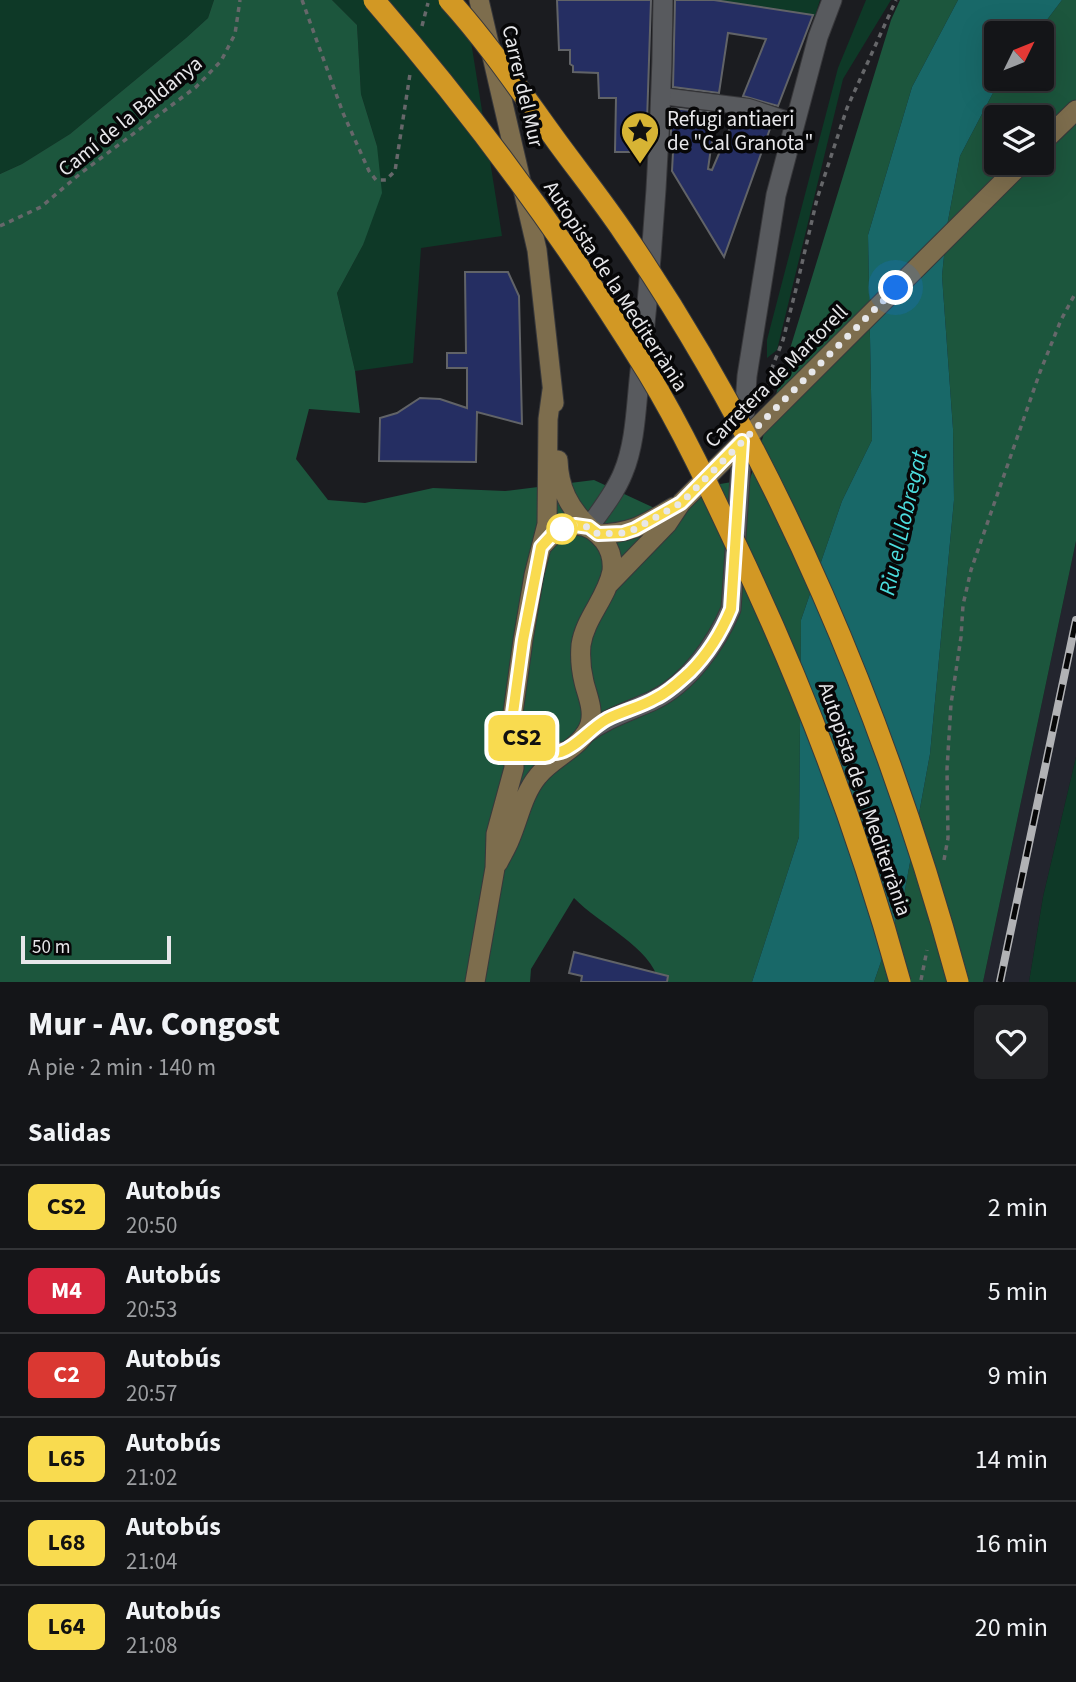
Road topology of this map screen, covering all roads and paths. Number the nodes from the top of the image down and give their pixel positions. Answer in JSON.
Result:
{"nodes":[{"id":1,"x":240,"y":0,"type":"edge"},
{"id":2,"x":302,"y":0,"type":"edge"},
{"id":3,"x":374,"y":0,"type":"edge"},
{"id":4,"x":429,"y":0,"type":"edge"},
{"id":5,"x":449,"y":0,"type":"edge"},
{"id":6,"x":479,"y":0,"type":"edge"},
{"id":7,"x":663,"y":0,"type":"edge"},
{"id":8,"x":832,"y":0,"type":"edge"},
{"id":9,"x":895,"y":0,"type":"edge"},
{"id":10,"x":420,"y":36,"type":"dead end"},
{"id":11,"x":411,"y":70,"type":"dead end"},
{"id":12,"x":662,"y":96,"type":"junction"},
{"id":13,"x":1076,"y":110,"type":"edge"},
{"id":14,"x":794,"y":122,"type":"junction"},
{"id":15,"x":1054,"y":131,"type":"edge"},
{"id":16,"x":1011,"y":175,"type":"edge"},
{"id":17,"x":0,"y":226,"type":"edge"},
{"id":18,"x":1076,"y":292,"type":"edge"},
{"id":19,"x":552,"y":390,"type":"junction"},
{"id":20,"x":767,"y":394,"type":"dead end"},
{"id":21,"x":681,"y":503,"type":"junction"},
{"id":22,"x":593,"y":530,"type":"junction"},
{"id":23,"x":541,"y":547,"type":"junction"},
{"id":24,"x":607,"y":586,"type":"junction"},
{"id":25,"x":513,"y":725,"type":"junction"},
{"id":26,"x":585,"y":734,"type":"junction"},
{"id":27,"x":564,"y":752,"type":"junction"},
{"id":28,"x":948,"y":838,"type":"dead end"},
{"id":29,"x":495,"y":868,"type":"junction"},
{"id":30,"x":475,"y":982,"type":"edge"},
{"id":31,"x":900,"y":982,"type":"edge"},
{"id":32,"x":958,"y":982,"type":"edge"}],
"edges":[{"from":1,"to":17,"type":"path","name":"Camí de la Baldanya"},
{"from":2,"to":11,"type":"path"},
{"from":3,"to":31,"type":"highway","name":"Autopista de la Mediterrània","bridge":true},
{"from":4,"to":10,"type":"path"},
{"from":5,"to":32,"type":"highway","name":"Autopista de la Mediterrània","bridge":true},
{"from":6,"to":19,"type":"main road","name":"Carrer del Mur"},
{"from":7,"to":12,"type":"street"},
{"from":8,"to":14,"type":"street"},
{"from":9,"to":20,"type":"path"},
{"from":12,"to":14,"type":"street"},
{"from":12,"to":22,"type":"street"},
{"from":13,"to":15,"type":"main road"},
{"from":14,"to":26,"type":"street"},
{"from":16,"to":21,"type":"main road","name":"Carretera de Martorell","bridge":true},
{"from":18,"to":28,"type":"path"},
{"from":19,"to":22,"type":"main road","name":"Carrer del Mur"},
{"from":19,"to":23,"type":"main road","name":"Carrer del Mur"},
{"from":21,"to":22,"type":"main road"},
{"from":21,"to":24,"type":"main road"},
{"from":22,"to":23,"type":"main road"},
{"from":22,"to":24,"type":"main road","name":"Carrer del Mur"},
{"from":23,"to":25,"type":"main road","name":"Carrer del Mur"},
{"from":24,"to":26,"type":"main road"},
{"from":25,"to":27,"type":"main road"},
{"from":25,"to":29,"type":"main road","name":"Carrer del Mur"},
{"from":26,"to":27,"type":"main road"},
{"from":27,"to":29,"type":"main road"},
{"from":29,"to":30,"type":"main road"}]}
